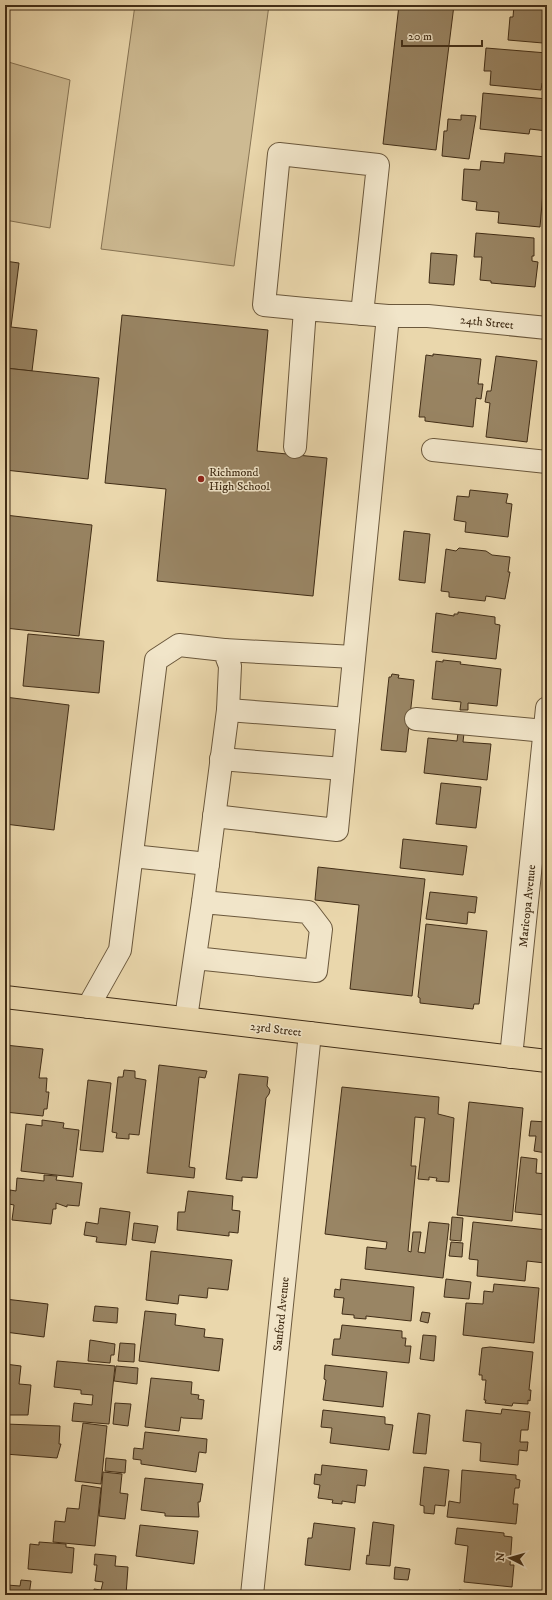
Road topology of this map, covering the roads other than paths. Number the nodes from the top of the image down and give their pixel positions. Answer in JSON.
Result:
{"nodes":[{"id":1,"x":305,"y":309,"type":"junction"},
{"id":2,"x":362,"y":314,"type":"junction"},
{"id":3,"x":388,"y":316,"type":"junction"},
{"id":4,"x":547,"y":328,"type":"edge"},
{"id":5,"x":295,"y":447,"type":"dead end"},
{"id":6,"x":433,"y":450,"type":"dead end"},
{"id":7,"x":547,"y":462,"type":"edge"},
{"id":8,"x":224,"y":650,"type":"junction"},
{"id":9,"x":354,"y":657,"type":"junction"},
{"id":10,"x":547,"y":708,"type":"edge"},
{"id":11,"x":228,"y":710,"type":"junction"},
{"id":12,"x":348,"y":719,"type":"junction"},
{"id":13,"x":416,"y":719,"type":"dead end"},
{"id":14,"x":545,"y":731,"type":"junction"},
{"id":15,"x":221,"y":759,"type":"junction"},
{"id":16,"x":343,"y":769,"type":"junction"},
{"id":17,"x":214,"y":816,"type":"junction"},
{"id":18,"x":132,"y":856,"type":"junction"},
{"id":19,"x":208,"y":864,"type":"junction"},
{"id":20,"x":203,"y":902,"type":"junction"},
{"id":21,"x":195,"y":958,"type":"junction"},
{"id":22,"x":5,"y":997,"type":"edge"},
{"id":23,"x":88,"y":1007,"type":"junction"},
{"id":24,"x":186,"y":1018,"type":"junction"},
{"id":25,"x":310,"y":1033,"type":"junction"},
{"id":26,"x":511,"y":1056,"type":"junction"},
{"id":27,"x":547,"y":1061,"type":"edge"},
{"id":28,"x":252,"y":1595,"type":"edge"}],
"edges":[{"from":1,"to":2,"type":"street","name":"24th Street"},
{"from":1,"to":2,"type":"street","name":"24th Street"},
{"from":1,"to":5,"type":"street"},
{"from":2,"to":3,"type":"street","name":"24th Street"},
{"from":3,"to":4,"type":"street","name":"24th Street"},
{"from":3,"to":9,"type":"street"},
{"from":6,"to":7,"type":"street"},
{"from":8,"to":9,"type":"street"},
{"from":8,"to":11,"type":"street"},
{"from":8,"to":18,"type":"street"},
{"from":9,"to":12,"type":"street"},
{"from":10,"to":14,"type":"street","name":"Maricopa Avenue"},
{"from":11,"to":12,"type":"street"},
{"from":11,"to":15,"type":"street"},
{"from":12,"to":16,"type":"street"},
{"from":13,"to":14,"type":"street"},
{"from":14,"to":26,"type":"street","name":"Maricopa Avenue"},
{"from":15,"to":16,"type":"street"},
{"from":15,"to":17,"type":"street"},
{"from":16,"to":17,"type":"street"},
{"from":17,"to":19,"type":"street"},
{"from":18,"to":19,"type":"street"},
{"from":18,"to":23,"type":"street"},
{"from":19,"to":20,"type":"street"},
{"from":20,"to":21,"type":"street"},
{"from":20,"to":21,"type":"street"},
{"from":21,"to":24,"type":"street"},
{"from":22,"to":23,"type":"main road","name":"23rd Street"},
{"from":23,"to":24,"type":"main road","name":"23rd Street"},
{"from":24,"to":25,"type":"main road","name":"23rd Street"},
{"from":25,"to":26,"type":"main road","name":"23rd Street"},
{"from":25,"to":28,"type":"street","name":"Sanford Avenue"},
{"from":26,"to":27,"type":"main road","name":"23rd Street"}]}
